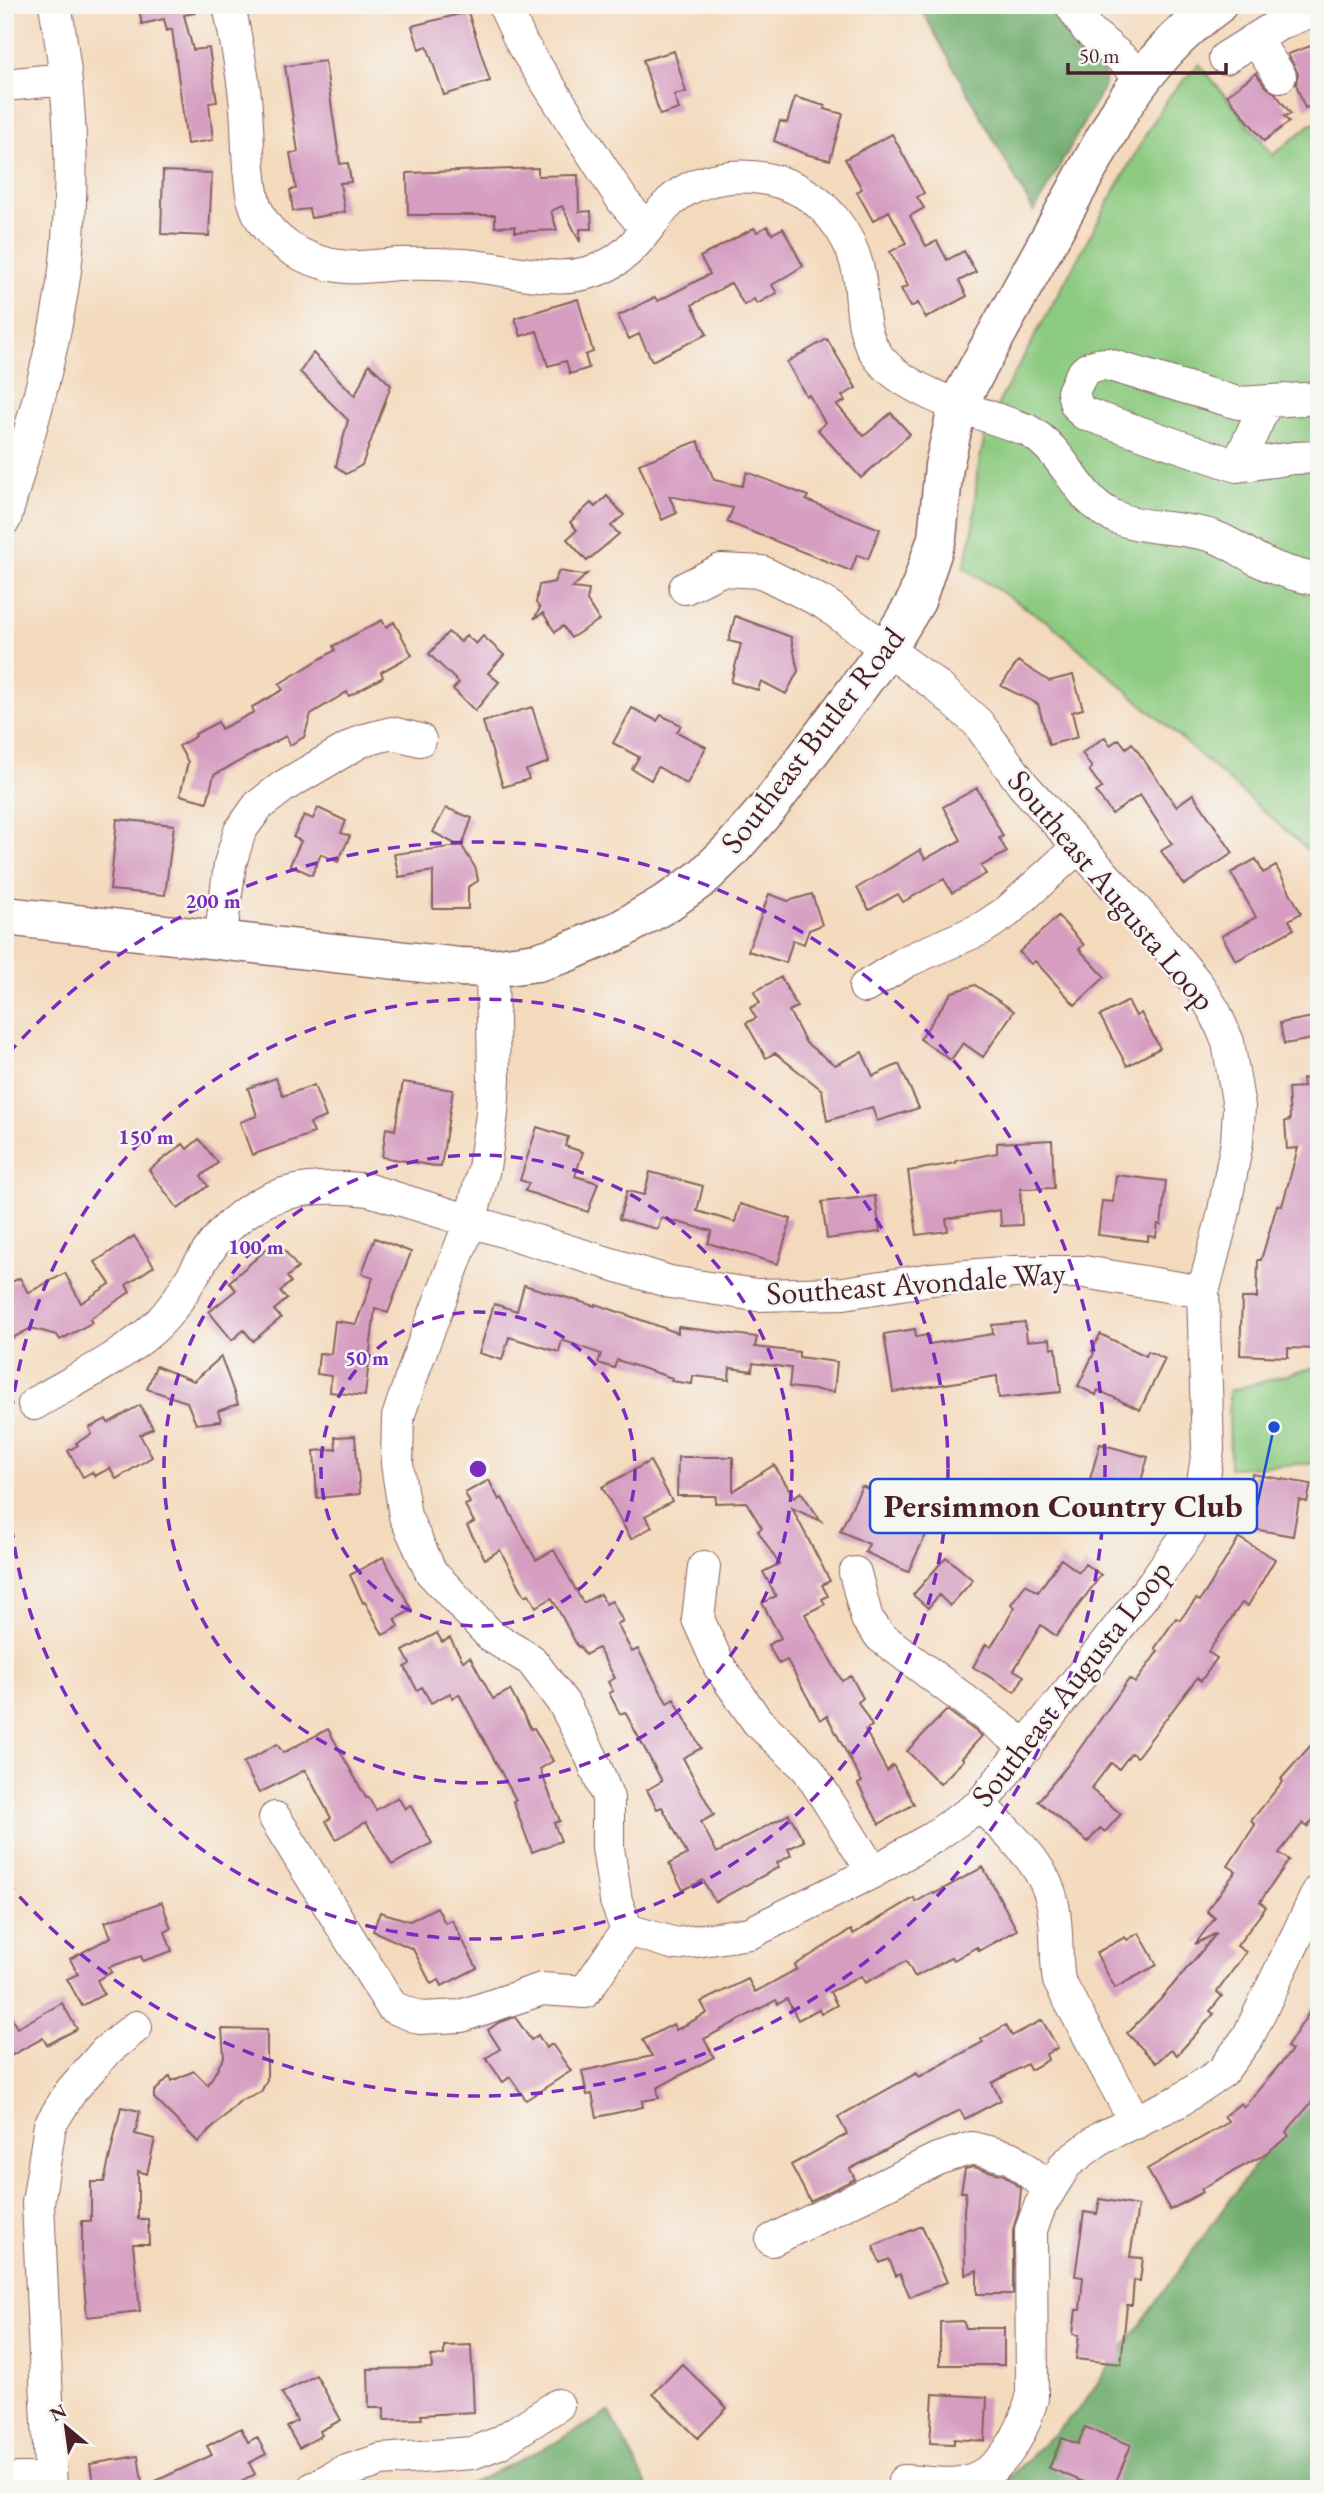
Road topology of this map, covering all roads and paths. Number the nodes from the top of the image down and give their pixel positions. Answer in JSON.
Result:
{"nodes":[{"id":1,"x":55,"y":5,"type":"edge"},
{"id":2,"x":229,"y":5,"type":"edge"},
{"id":3,"x":504,"y":5,"type":"edge"},
{"id":4,"x":1071,"y":5,"type":"edge"},
{"id":5,"x":1217,"y":5,"type":"edge"},
{"id":6,"x":1319,"y":8,"type":"edge"},
{"id":7,"x":1255,"y":39,"type":"junction"},
{"id":8,"x":1225,"y":58,"type":"dead end"},
{"id":9,"x":1142,"y":76,"type":"junction"},
{"id":10,"x":1280,"y":76,"type":"dead end"},
{"id":11,"x":65,"y":79,"type":"junction"},
{"id":12,"x":5,"y":85,"type":"edge"},
{"id":13,"x":647,"y":229,"type":"junction"},
{"id":14,"x":1319,"y":398,"type":"edge"},
{"id":15,"x":1267,"y":401,"type":"junction"},
{"id":16,"x":958,"y":404,"type":"junction"},
{"id":17,"x":16,"y":443,"type":"edge"},
{"id":18,"x":1319,"y":457,"type":"edge"},
{"id":19,"x":1237,"y":466,"type":"junction"},
{"id":20,"x":5,"y":519,"type":"edge"},
{"id":21,"x":1319,"y":580,"type":"edge"},
{"id":22,"x":685,"y":587,"type":"dead end"},
{"id":23,"x":887,"y":649,"type":"junction"},
{"id":24,"x":420,"y":740,"type":"dead end"},
{"id":25,"x":1077,"y":847,"type":"junction"},
{"id":26,"x":5,"y":915,"type":"edge"},
{"id":27,"x":220,"y":940,"type":"junction"},
{"id":28,"x":492,"y":968,"type":"junction"},
{"id":29,"x":865,"y":988,"type":"dead end"},
{"id":30,"x":471,"y":1219,"type":"junction"},
{"id":31,"x":1203,"y":1292,"type":"junction"},
{"id":32,"x":34,"y":1405,"type":"dead end"},
{"id":33,"x":704,"y":1567,"type":"dead end"},
{"id":34,"x":855,"y":1573,"type":"dead end"},
{"id":35,"x":1027,"y":1747,"type":"junction"},
{"id":36,"x":980,"y":1805,"type":"junction"},
{"id":37,"x":275,"y":1818,"type":"dead end"},
{"id":38,"x":873,"y":1872,"type":"junction"},
{"id":39,"x":1319,"y":1890,"type":"edge"},
{"id":40,"x":627,"y":1930,"type":"junction"},
{"id":41,"x":136,"y":2027,"type":"dead end"},
{"id":42,"x":1136,"y":2123,"type":"junction"},
{"id":43,"x":1050,"y":2189,"type":"junction"},
{"id":44,"x":772,"y":2240,"type":"dead end"},
{"id":45,"x":558,"y":2405,"type":"dead end"},
{"id":46,"x":5,"y":2480,"type":"edge"},
{"id":47,"x":904,"y":2481,"type":"dead end"},
{"id":48,"x":50,"y":2483,"type":"edge"},
{"id":49,"x":312,"y":2489,"type":"edge"}],
"edges":[{"from":1,"to":11,"type":"street"},
{"from":2,"to":13,"type":"street"},
{"from":3,"to":13,"type":"street"},
{"from":4,"to":9,"type":"street"},
{"from":5,"to":9,"type":"main road","name":"Southeast Butler Road"},
{"from":6,"to":7,"type":"street"},
{"from":7,"to":8,"type":"street"},
{"from":7,"to":10,"type":"street"},
{"from":9,"to":16,"type":"main road","name":"Southeast Butler Road"},
{"from":11,"to":12,"type":"street"},
{"from":11,"to":17,"type":"street"},
{"from":13,"to":16,"type":"street"},
{"from":14,"to":15,"type":"street"},
{"from":15,"to":19,"type":"street"},
{"from":15,"to":19,"type":"street"},
{"from":16,"to":21,"type":"street"},
{"from":16,"to":23,"type":"main road","name":"Southeast Butler Road"},
{"from":17,"to":20,"type":"street"},
{"from":18,"to":19,"type":"street"},
{"from":22,"to":23,"type":"street","name":"Southeast Augusta Loop"},
{"from":23,"to":25,"type":"street","name":"Southeast Augusta Loop"},
{"from":23,"to":28,"type":"main road","name":"Southeast Butler Road"},
{"from":24,"to":27,"type":"street"},
{"from":25,"to":29,"type":"street"},
{"from":25,"to":31,"type":"street","name":"Southeast Augusta Loop"},
{"from":26,"to":27,"type":"main road","name":"Southeast Butler Road"},
{"from":27,"to":28,"type":"main road","name":"Southeast Butler Road"},
{"from":28,"to":30,"type":"street"},
{"from":30,"to":31,"type":"street","name":"Southeast Avondale Way"},
{"from":30,"to":32,"type":"street","name":"Southeast Avondale Way"},
{"from":30,"to":40,"type":"street"},
{"from":31,"to":35,"type":"street","name":"Southeast Augusta Loop"},
{"from":33,"to":38,"type":"street"},
{"from":34,"to":35,"type":"street"},
{"from":35,"to":36,"type":"street","name":"Southeast Augusta Loop"},
{"from":36,"to":38,"type":"street","name":"Southeast Augusta Loop"},
{"from":36,"to":42,"type":"street"},
{"from":37,"to":40,"type":"street"},
{"from":38,"to":40,"type":"street","name":"Southeast Augusta Loop"},
{"from":39,"to":42,"type":"street"},
{"from":41,"to":48,"type":"street"},
{"from":42,"to":43,"type":"street"},
{"from":43,"to":44,"type":"street"},
{"from":43,"to":47,"type":"street"},
{"from":45,"to":49,"type":"street"},
{"from":46,"to":48,"type":"street"}]}
